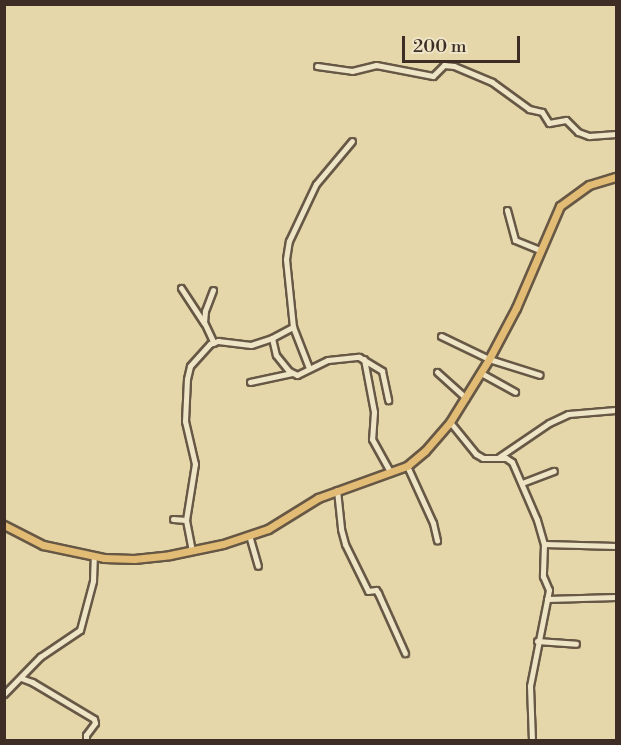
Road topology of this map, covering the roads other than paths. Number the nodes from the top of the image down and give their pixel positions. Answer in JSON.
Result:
{"nodes":[{"id":1,"x":317,"y":66,"type":"dead end"},
{"id":2,"x":616,"y":134,"type":"edge"},
{"id":3,"x":352,"y":141,"type":"dead end"},
{"id":4,"x":616,"y":177,"type":"edge"},
{"id":5,"x":507,"y":210,"type":"dead end"},
{"id":6,"x":540,"y":250,"type":"junction"},
{"id":7,"x":181,"y":288,"type":"dead end"},
{"id":8,"x":213,"y":290,"type":"dead end"},
{"id":9,"x":205,"y":325,"type":"junction"},
{"id":10,"x":293,"y":327,"type":"junction"},
{"id":11,"x":441,"y":336,"type":"dead end"},
{"id":12,"x":272,"y":338,"type":"junction"},
{"id":13,"x":213,"y":343,"type":"junction"},
{"id":14,"x":364,"y":359,"type":"junction"},
{"id":15,"x":489,"y":359,"type":"junction"},
{"id":16,"x":309,"y":368,"type":"junction"},
{"id":17,"x":437,"y":372,"type":"dead end"},
{"id":18,"x":292,"y":373,"type":"junction"},
{"id":19,"x":481,"y":373,"type":"junction"},
{"id":20,"x":540,"y":375,"type":"dead end"},
{"id":21,"x":250,"y":382,"type":"dead end"},
{"id":22,"x":515,"y":392,"type":"dead end"},
{"id":23,"x":466,"y":398,"type":"junction"},
{"id":24,"x":388,"y":400,"type":"dead end"},
{"id":25,"x":616,"y":410,"type":"edge"},
{"id":26,"x":450,"y":422,"type":"junction"},
{"id":27,"x":499,"y":457,"type":"junction"},
{"id":28,"x":407,"y":466,"type":"junction"},
{"id":29,"x":554,"y":471,"type":"dead end"},
{"id":30,"x":390,"y":472,"type":"junction"},
{"id":31,"x":522,"y":483,"type":"junction"},
{"id":32,"x":337,"y":490,"type":"junction"},
{"id":33,"x":173,"y":519,"type":"dead end"},
{"id":34,"x":186,"y":520,"type":"junction"},
{"id":35,"x":4,"y":525,"type":"edge"},
{"id":36,"x":249,"y":535,"type":"junction"},
{"id":37,"x":437,"y":541,"type":"dead end"},
{"id":38,"x":544,"y":544,"type":"junction"},
{"id":39,"x":616,"y":546,"type":"edge"},
{"id":40,"x":192,"y":551,"type":"junction"},
{"id":41,"x":94,"y":557,"type":"junction"},
{"id":42,"x":258,"y":566,"type":"dead end"},
{"id":43,"x":616,"y":597,"type":"edge"},
{"id":44,"x":547,"y":599,"type":"junction"},
{"id":45,"x":537,"y":641,"type":"junction"},
{"id":46,"x":576,"y":644,"type":"dead end"},
{"id":47,"x":405,"y":653,"type":"dead end"},
{"id":48,"x":21,"y":678,"type":"junction"},
{"id":49,"x":4,"y":683,"type":"edge"},
{"id":50,"x":13,"y":686,"type":"junction"},
{"id":51,"x":4,"y":694,"type":"edge"},
{"id":52,"x":86,"y":741,"type":"edge"},
{"id":53,"x":532,"y":741,"type":"edge"}],
"edges":[{"from":1,"to":2,"type":"street"},
{"from":3,"to":10,"type":"street"},
{"from":4,"to":6,"type":"main road"},
{"from":5,"to":6,"type":"street"},
{"from":6,"to":15,"type":"main road"},
{"from":7,"to":9,"type":"street"},
{"from":8,"to":9,"type":"street"},
{"from":9,"to":13,"type":"street"},
{"from":10,"to":12,"type":"street"},
{"from":10,"to":16,"type":"street"},
{"from":11,"to":15,"type":"street"},
{"from":12,"to":13,"type":"street"},
{"from":12,"to":18,"type":"street"},
{"from":13,"to":34,"type":"street"},
{"from":14,"to":16,"type":"street"},
{"from":14,"to":24,"type":"street"},
{"from":14,"to":30,"type":"street"},
{"from":15,"to":19,"type":"main road"},
{"from":15,"to":20,"type":"street"},
{"from":16,"to":18,"type":"street"},
{"from":17,"to":23,"type":"street"},
{"from":18,"to":21,"type":"street"},
{"from":19,"to":22,"type":"street"},
{"from":19,"to":23,"type":"main road"},
{"from":23,"to":26,"type":"main road"},
{"from":25,"to":27,"type":"street"},
{"from":26,"to":27,"type":"street"},
{"from":26,"to":28,"type":"main road"},
{"from":27,"to":31,"type":"street"},
{"from":28,"to":30,"type":"main road"},
{"from":28,"to":37,"type":"street"},
{"from":29,"to":31,"type":"street"},
{"from":30,"to":32,"type":"main road"},
{"from":31,"to":38,"type":"street"},
{"from":32,"to":36,"type":"main road"},
{"from":32,"to":47,"type":"street"},
{"from":33,"to":34,"type":"street"},
{"from":34,"to":40,"type":"street"},
{"from":35,"to":41,"type":"main road"},
{"from":36,"to":40,"type":"main road"},
{"from":36,"to":42,"type":"street"},
{"from":38,"to":39,"type":"street"},
{"from":38,"to":44,"type":"street"},
{"from":40,"to":41,"type":"main road"},
{"from":41,"to":48,"type":"street"},
{"from":43,"to":44,"type":"street"},
{"from":44,"to":45,"type":"street"},
{"from":45,"to":46,"type":"street"},
{"from":45,"to":53,"type":"street"},
{"from":48,"to":50,"type":"street"},
{"from":48,"to":52,"type":"street"},
{"from":49,"to":50,"type":"street"},
{"from":50,"to":51,"type":"street"}]}
